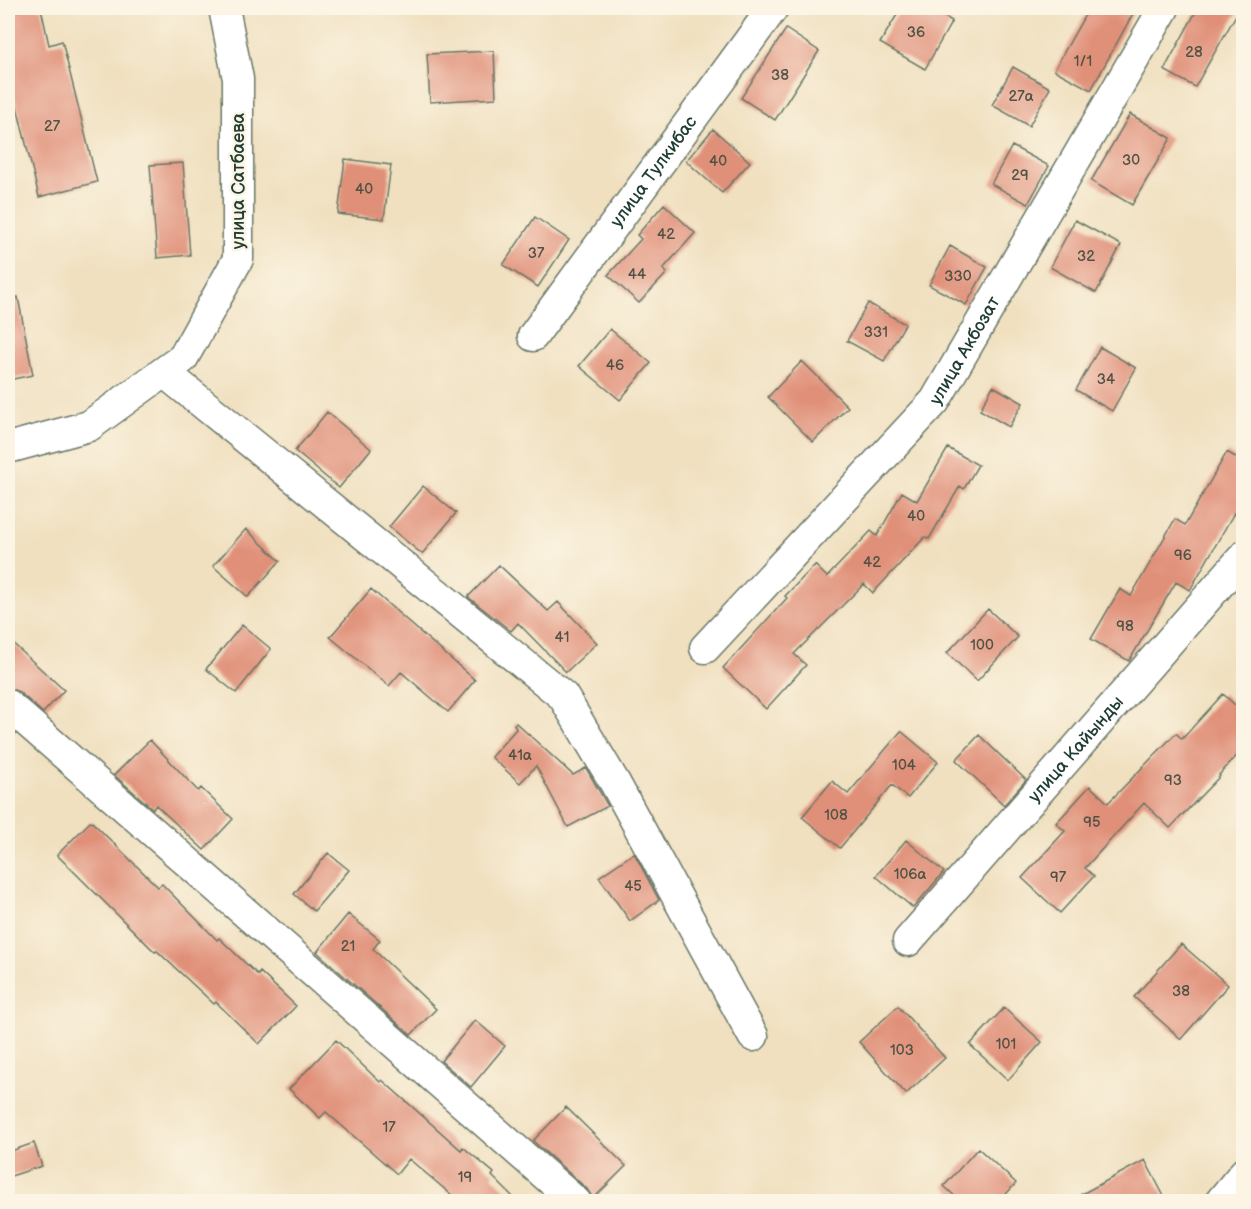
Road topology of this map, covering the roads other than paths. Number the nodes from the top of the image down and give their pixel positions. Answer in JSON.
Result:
{"nodes":[{"id":1,"x":224,"y":8,"type":"edge"},
{"id":2,"x":773,"y":8,"type":"edge"},
{"id":3,"x":1164,"y":8,"type":"edge"},
{"id":4,"x":533,"y":336,"type":"dead end"},
{"id":5,"x":164,"y":372,"type":"junction"},
{"id":6,"x":8,"y":448,"type":"edge"},
{"id":7,"x":1244,"y":556,"type":"edge"},
{"id":8,"x":705,"y":648,"type":"dead end"},
{"id":9,"x":8,"y":705,"type":"edge"},
{"id":10,"x":908,"y":941,"type":"dead end"},
{"id":11,"x":753,"y":1036,"type":"dead end"},
{"id":12,"x":1244,"y":1173,"type":"edge"},
{"id":13,"x":576,"y":1202,"type":"edge"},
{"id":14,"x":1220,"y":1202,"type":"edge"}],
"edges":[{"from":1,"to":5,"type":"street","name":"улица Сатбаева"},
{"from":2,"to":4,"type":"street","name":"улица Тулкибас"},
{"from":3,"to":8,"type":"street","name":"улица Акбозат"},
{"from":5,"to":6,"type":"street","name":"улица Сатбаева"},
{"from":5,"to":11,"type":"street"},
{"from":7,"to":10,"type":"street","name":"улица Кайынды"},
{"from":9,"to":13,"type":"street"},
{"from":12,"to":14,"type":"street"}]}
